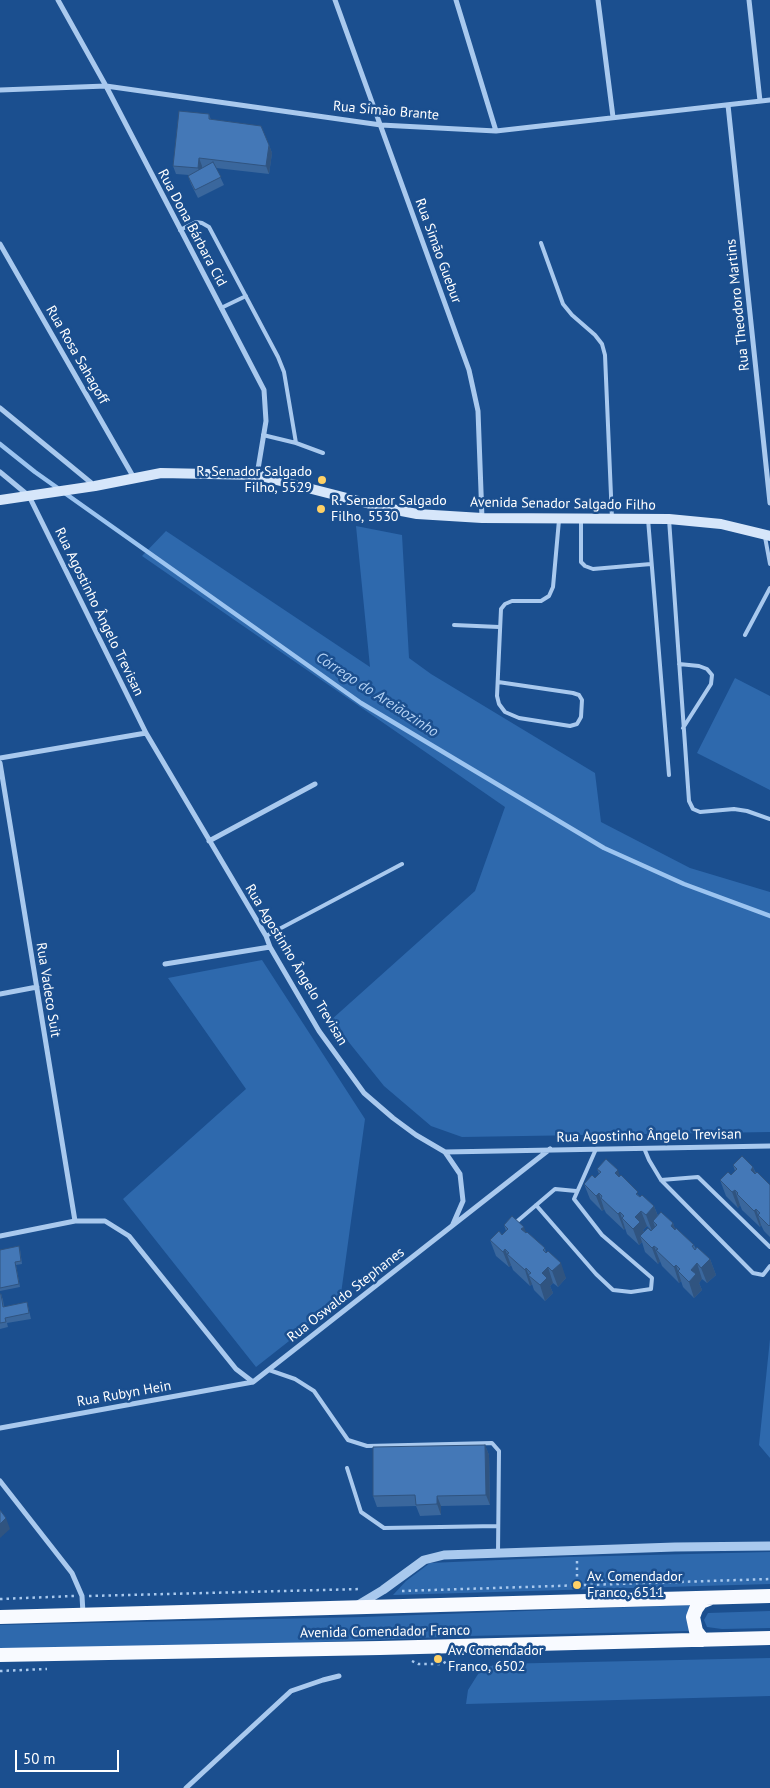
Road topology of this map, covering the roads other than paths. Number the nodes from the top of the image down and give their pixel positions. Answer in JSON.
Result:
{"nodes":[{"id":1,"x":58,"y":0,"type":"edge"},
{"id":2,"x":336,"y":0,"type":"edge"},
{"id":3,"x":456,"y":0,"type":"edge"},
{"id":4,"x":598,"y":0,"type":"edge"},
{"id":5,"x":749,"y":0,"type":"edge"},
{"id":6,"x":106,"y":86,"type":"junction"},
{"id":7,"x":0,"y":90,"type":"edge"},
{"id":8,"x":770,"y":100,"type":"edge"},
{"id":9,"x":760,"y":101,"type":"junction"},
{"id":10,"x":728,"y":105,"type":"junction"},
{"id":11,"x":613,"y":118,"type":"junction"},
{"id":12,"x":381,"y":125,"type":"junction"},
{"id":13,"x":496,"y":131,"type":"junction"},
{"id":14,"x":180,"y":230,"type":"junction"},
{"id":15,"x":541,"y":243,"type":"dead end"},
{"id":16,"x":0,"y":244,"type":"edge"},
{"id":17,"x":246,"y":296,"type":"junction"},
{"id":18,"x":221,"y":308,"type":"junction"},
{"id":19,"x":0,"y":408,"type":"edge"},
{"id":20,"x":263,"y":435,"type":"junction"},
{"id":21,"x":296,"y":443,"type":"junction"},
{"id":22,"x":767,"y":445,"type":"edge"},
{"id":23,"x":323,"y":453,"type":"dead end"},
{"id":24,"x":0,"y":472,"type":"edge"},
{"id":25,"x":257,"y":476,"type":"junction"},
{"id":26,"x":134,"y":478,"type":"junction"},
{"id":27,"x":95,"y":486,"type":"junction"},
{"id":28,"x":29,"y":496,"type":"junction"},
{"id":29,"x":0,"y":500,"type":"edge"},
{"id":30,"x":770,"y":503,"type":"edge"},
{"id":31,"x":482,"y":518,"type":"junction"},
{"id":32,"x":559,"y":518,"type":"junction"},
{"id":33,"x":582,"y":518,"type":"junction"},
{"id":34,"x":612,"y":519,"type":"junction"},
{"id":35,"x":648,"y":519,"type":"junction"},
{"id":36,"x":669,"y":519,"type":"junction"},
{"id":37,"x":768,"y":536,"type":"edge"},
{"id":38,"x":651,"y":564,"type":"junction"},
{"id":39,"x":770,"y":564,"type":"edge"},
{"id":40,"x":770,"y":588,"type":"edge"},
{"id":41,"x":454,"y":625,"type":"dead end"},
{"id":42,"x":499,"y":627,"type":"junction"},
{"id":43,"x":745,"y":635,"type":"dead end"},
{"id":44,"x":679,"y":664,"type":"junction"},
{"id":45,"x":498,"y":682,"type":"junction"},
{"id":46,"x":683,"y":728,"type":"junction"},
{"id":47,"x":146,"y":733,"type":"junction"},
{"id":48,"x":0,"y":758,"type":"edge"},
{"id":49,"x":0,"y":763,"type":"edge"},
{"id":50,"x":669,"y":774,"type":"dead end"},
{"id":51,"x":315,"y":784,"type":"dead end"},
{"id":52,"x":770,"y":819,"type":"edge"},
{"id":53,"x":209,"y":841,"type":"junction"},
{"id":54,"x":402,"y":864,"type":"dead end"},
{"id":55,"x":266,"y":936,"type":"junction"},
{"id":56,"x":270,"y":947,"type":"junction"},
{"id":57,"x":165,"y":964,"type":"dead end"},
{"id":58,"x":36,"y":987,"type":"junction"},
{"id":59,"x":0,"y":994,"type":"edge"},
{"id":60,"x":770,"y":1146,"type":"edge"},
{"id":61,"x":644,"y":1148,"type":"junction"},
{"id":62,"x":550,"y":1149,"type":"junction"},
{"id":63,"x":596,"y":1149,"type":"junction"},
{"id":64,"x":445,"y":1152,"type":"junction"},
{"id":65,"x":661,"y":1180,"type":"junction"},
{"id":66,"x":576,"y":1191,"type":"junction"},
{"id":67,"x":536,"y":1205,"type":"junction"},
{"id":68,"x":75,"y":1221,"type":"junction"},
{"id":69,"x":514,"y":1224,"type":"edge"},
{"id":70,"x":453,"y":1225,"type":"junction"},
{"id":71,"x":0,"y":1236,"type":"edge"},
{"id":72,"x":770,"y":1247,"type":"edge"},
{"id":73,"x":770,"y":1266,"type":"edge"},
{"id":74,"x":269,"y":1370,"type":"junction"},
{"id":75,"x":253,"y":1382,"type":"junction"},
{"id":76,"x":0,"y":1428,"type":"edge"},
{"id":77,"x":347,"y":1468,"type":"dead end"},
{"id":78,"x":0,"y":1481,"type":"edge"},
{"id":79,"x":497,"y":1526,"type":"junction"},
{"id":80,"x":770,"y":1546,"type":"edge"},
{"id":81,"x":498,"y":1553,"type":"junction"},
{"id":82,"x":770,"y":1596,"type":"edge"},
{"id":83,"x":712,"y":1597,"type":"junction"},
{"id":84,"x":354,"y":1607,"type":"junction"},
{"id":85,"x":83,"y":1615,"type":"junction"},
{"id":86,"x":0,"y":1617,"type":"edge"},
{"id":87,"x":770,"y":1638,"type":"edge"},
{"id":88,"x":703,"y":1640,"type":"junction"},
{"id":89,"x":0,"y":1655,"type":"edge"},
{"id":90,"x":339,"y":1676,"type":"dead end"},
{"id":91,"x":186,"y":1788,"type":"edge"}],
"edges":[{"from":1,"to":6,"type":"street","name":"Rua Dona Bárbara Cid"},
{"from":2,"to":12,"type":"street","name":"Rua Simão Guebur"},
{"from":3,"to":13,"type":"street"},
{"from":4,"to":11,"type":"street"},
{"from":5,"to":9,"type":"street"},
{"from":6,"to":7,"type":"street","name":"Rua Simão Brante"},
{"from":6,"to":12,"type":"street","name":"Rua Simão Brante"},
{"from":6,"to":14,"type":"street","name":"Rua Dona Bárbara Cid"},
{"from":8,"to":9,"type":"street","name":"Rua Simão Brante"},
{"from":9,"to":10,"type":"street","name":"Rua Simão Brante"},
{"from":10,"to":11,"type":"street","name":"Rua Simão Brante"},
{"from":10,"to":22,"type":"street","name":"Rua Theodoro Martins"},
{"from":11,"to":13,"type":"street","name":"Rua Simão Brante"},
{"from":12,"to":13,"type":"street","name":"Rua Simão Brante"},
{"from":12,"to":31,"type":"street","name":"Rua Simão Guebur"},
{"from":14,"to":17,"type":"lane"},
{"from":14,"to":18,"type":"street","name":"Rua Dona Bárbara Cid"},
{"from":15,"to":34,"type":"lane"},
{"from":16,"to":26,"type":"street","name":"Rua Rosa Sahagoff"},
{"from":17,"to":18,"type":"lane"},
{"from":17,"to":21,"type":"lane"},
{"from":18,"to":20,"type":"street","name":"Rua Dona Bárbara Cid"},
{"from":19,"to":27,"type":"street"},
{"from":20,"to":21,"type":"lane"},
{"from":20,"to":25,"type":"street","name":"Rua Dona Bárbara Cid"},
{"from":21,"to":23,"type":"lane"},
{"from":22,"to":30,"type":"street","name":"Rua Theodoro Martins"},
{"from":24,"to":28,"type":"street"},
{"from":25,"to":26,"type":"main road","name":"Avenida Senador Salgado Filho"},
{"from":25,"to":31,"type":"main road","name":"Avenida Senador Salgado Filho"},
{"from":26,"to":27,"type":"main road","name":"Avenida Senador Salgado Filho"},
{"from":27,"to":28,"type":"main road","name":"Avenida Senador Salgado Filho"},
{"from":28,"to":29,"type":"main road","name":"Avenida Senador Salgado Filho"},
{"from":28,"to":47,"type":"street","name":"Rua Agostinho Ângelo Trevisan"},
{"from":31,"to":32,"type":"main road","name":"Avenida Senador Salgado Filho"},
{"from":32,"to":33,"type":"main road","name":"Avenida Senador Salgado Filho"},
{"from":32,"to":42,"type":"lane"},
{"from":33,"to":34,"type":"main road","name":"Avenida Senador Salgado Filho"},
{"from":33,"to":38,"type":"lane"},
{"from":34,"to":35,"type":"main road","name":"Avenida Senador Salgado Filho"},
{"from":35,"to":36,"type":"main road","name":"Avenida Senador Salgado Filho"},
{"from":35,"to":38,"type":"lane"},
{"from":36,"to":37,"type":"main road","name":"Avenida Senador Salgado Filho"},
{"from":36,"to":44,"type":"lane"},
{"from":37,"to":39,"type":"lane"},
{"from":38,"to":50,"type":"lane"},
{"from":40,"to":43,"type":"lane"},
{"from":41,"to":42,"type":"lane"},
{"from":42,"to":45,"type":"lane"},
{"from":44,"to":46,"type":"lane"},
{"from":44,"to":46,"type":"lane"},
{"from":45,"to":45,"type":"lane"},
{"from":46,"to":52,"type":"lane"},
{"from":47,"to":48,"type":"street"},
{"from":47,"to":53,"type":"street","name":"Rua Agostinho Ângelo Trevisan"},
{"from":49,"to":58,"type":"street","name":"Rua Vadeco Suit"},
{"from":51,"to":53,"type":"street"},
{"from":53,"to":55,"type":"street","name":"Rua Agostinho Ângelo Trevisan"},
{"from":54,"to":55,"type":"lane"},
{"from":55,"to":56,"type":"street","name":"Rua Agostinho Ângelo Trevisan"},
{"from":56,"to":57,"type":"street"},
{"from":56,"to":64,"type":"street","name":"Rua Agostinho Ângelo Trevisan"},
{"from":58,"to":59,"type":"street"},
{"from":58,"to":68,"type":"street","name":"Rua Vadeco Suit"},
{"from":60,"to":61,"type":"street","name":"Rua Agostinho Ângelo Trevisan"},
{"from":61,"to":63,"type":"street","name":"Rua Agostinho Ângelo Trevisan"},
{"from":61,"to":65,"type":"lane"},
{"from":62,"to":63,"type":"street","name":"Rua Agostinho Ângelo Trevisan"},
{"from":62,"to":64,"type":"street","name":"Rua Agostinho Ângelo Trevisan"},
{"from":62,"to":70,"type":"street","name":"Rua Oswaldo Stephanes"},
{"from":63,"to":66,"type":"lane"},
{"from":64,"to":70,"type":"street","name":"Rua Oswaldo Stephanes"},
{"from":65,"to":72,"type":"lane"},
{"from":65,"to":73,"type":"lane"},
{"from":66,"to":67,"type":"lane"},
{"from":66,"to":67,"type":"lane"},
{"from":67,"to":69,"type":"lane"},
{"from":68,"to":71,"type":"street"},
{"from":68,"to":75,"type":"street"},
{"from":70,"to":74,"type":"street","name":"Rua Oswaldo Stephanes"},
{"from":74,"to":75,"type":"street","name":"Rua Oswaldo Stephanes"},
{"from":74,"to":79,"type":"lane"},
{"from":75,"to":76,"type":"street","name":"Rua Rubyn Hein"},
{"from":77,"to":79,"type":"lane"},
{"from":78,"to":85,"type":"street"},
{"from":79,"to":81,"type":"lane"},
{"from":80,"to":81,"type":"street","name":"Avenida Comendador Franco"},
{"from":81,"to":84,"type":"street","name":"Avenida Comendador Franco"},
{"from":82,"to":83,"type":"highway","name":"Avenida Comendador Franco"},
{"from":83,"to":84,"type":"highway","name":"Avenida Comendador Franco"},
{"from":83,"to":88,"type":"highway"},
{"from":84,"to":85,"type":"highway","name":"Avenida Comendador Franco"},
{"from":85,"to":86,"type":"highway","name":"Avenida Comendador Franco"},
{"from":87,"to":88,"type":"highway","name":"Avenida Comendador Franco"},
{"from":88,"to":89,"type":"highway","name":"Avenida Comendador Franco"},
{"from":90,"to":91,"type":"street"}]}
